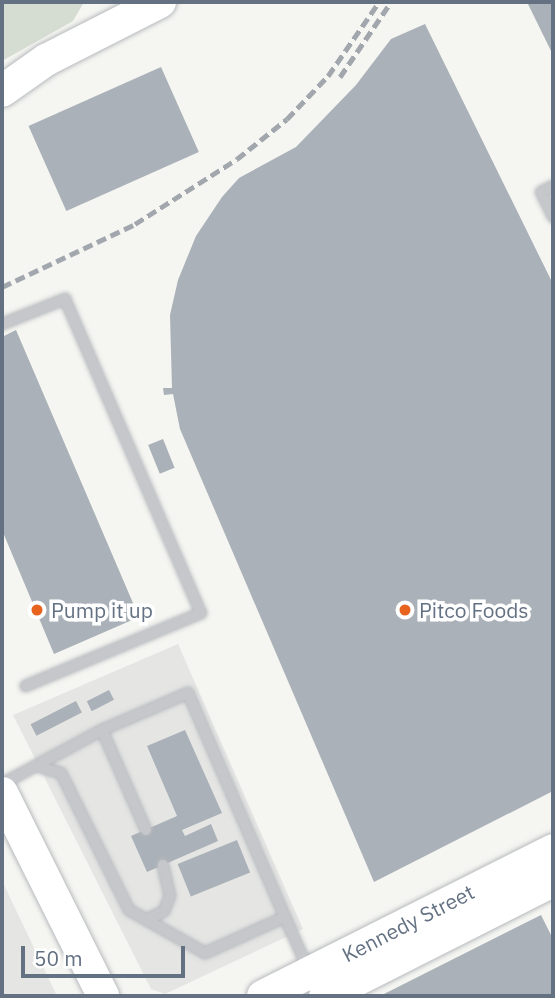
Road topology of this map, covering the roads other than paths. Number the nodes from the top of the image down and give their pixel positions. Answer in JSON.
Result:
{"nodes":[{"id":1,"x":160,"y":2,"type":"edge"},
{"id":2,"x":2,"y":91,"type":"edge"},
{"id":3,"x":553,"y":186,"type":"edge"},
{"id":4,"x":553,"y":217,"type":"edge"},
{"id":5,"x":2,"y":324,"type":"edge"},
{"id":6,"x":26,"y":686,"type":"dead end"},
{"id":7,"x":102,"y":730,"type":"junction"},
{"id":8,"x":40,"y":767,"type":"junction"},
{"id":9,"x":2,"y":784,"type":"edge"},
{"id":10,"x":2,"y":793,"type":"edge"},
{"id":11,"x":146,"y":830,"type":"dead end"},
{"id":12,"x":552,"y":861,"type":"edge"},
{"id":13,"x":163,"y":865,"type":"dead end"},
{"id":14,"x":285,"y":917,"type":"junction"},
{"id":15,"x":149,"y":919,"type":"junction"},
{"id":16,"x":318,"y":985,"type":"edge"},
{"id":17,"x":103,"y":996,"type":"edge"},
{"id":18,"x":263,"y":996,"type":"edge"}],
"edges":[{"from":1,"to":2,"type":"main road"},
{"from":3,"to":4,"type":"lane"},
{"from":5,"to":6,"type":"lane"},
{"from":7,"to":8,"type":"lane"},
{"from":7,"to":11,"type":"lane"},
{"from":7,"to":14,"type":"lane"},
{"from":8,"to":9,"type":"lane"},
{"from":8,"to":15,"type":"lane"},
{"from":10,"to":17,"type":"main road"},
{"from":12,"to":16,"type":"main road","name":"Kennedy Street"},
{"from":13,"to":15,"type":"lane"},
{"from":14,"to":15,"type":"lane"},
{"from":14,"to":16,"type":"lane"},
{"from":16,"to":18,"type":"main road","name":"Kennedy Street"}]}
